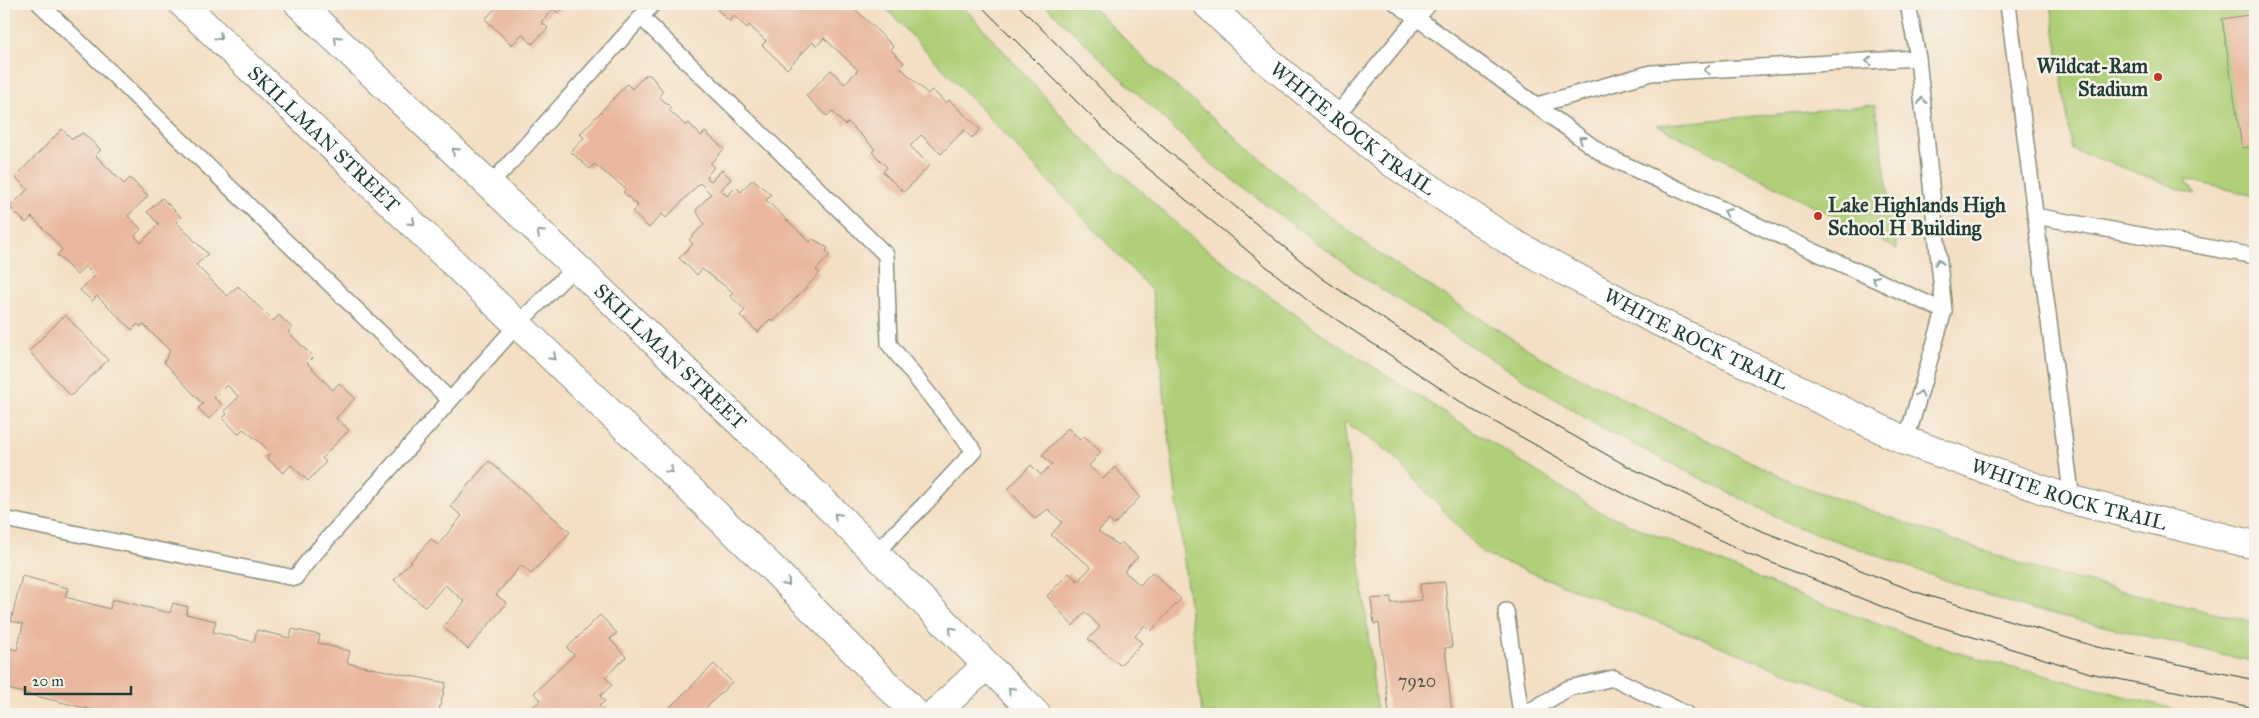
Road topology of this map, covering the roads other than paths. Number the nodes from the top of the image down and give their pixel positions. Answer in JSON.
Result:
{"nodes":[{"id":1,"x":40,"y":4,"type":"edge"},
{"id":2,"x":184,"y":4,"type":"edge"},
{"id":3,"x":299,"y":4,"type":"edge"},
{"id":4,"x":653,"y":4,"type":"edge"},
{"id":5,"x":1207,"y":4,"type":"edge"},
{"id":6,"x":1397,"y":4,"type":"edge"},
{"id":7,"x":1429,"y":4,"type":"edge"},
{"id":8,"x":1908,"y":4,"type":"edge"},
{"id":9,"x":2008,"y":4,"type":"edge"},
{"id":10,"x":641,"y":17,"type":"junction"},
{"id":11,"x":1417,"y":18,"type":"junction"},
{"id":12,"x":1918,"y":58,"type":"junction"},
{"id":13,"x":1537,"y":105,"type":"junction"},
{"id":14,"x":1336,"y":116,"type":"junction"},
{"id":15,"x":490,"y":185,"type":"junction"},
{"id":16,"x":2035,"y":216,"type":"junction"},
{"id":17,"x":2255,"y":256,"type":"edge"},
{"id":18,"x":575,"y":266,"type":"junction"},
{"id":19,"x":1944,"y":311,"type":"junction"},
{"id":20,"x":518,"y":324,"type":"junction"},
{"id":21,"x":450,"y":400,"type":"junction"},
{"id":22,"x":1906,"y":441,"type":"junction"},
{"id":23,"x":2072,"y":500,"type":"junction"},
{"id":24,"x":4,"y":519,"type":"edge"},
{"id":25,"x":2255,"y":545,"type":"edge"},
{"id":26,"x":875,"y":554,"type":"junction"},
{"id":27,"x":1506,"y":611,"type":"dead end"},
{"id":28,"x":987,"y":665,"type":"junction"},
{"id":29,"x":916,"y":714,"type":"edge"},
{"id":30,"x":934,"y":714,"type":"edge"},
{"id":31,"x":1036,"y":714,"type":"edge"},
{"id":32,"x":1523,"y":714,"type":"edge"},
{"id":33,"x":1686,"y":714,"type":"edge"}],
"edges":[{"from":1,"to":21,"type":"lane"},
{"from":2,"to":20,"type":"main road","name":"SKILLMAN STREET","one_way":true},
{"from":15,"to":3,"type":"main road","name":"SKILLMAN STREET","one_way":true},
{"from":4,"to":10,"type":"lane"},
{"from":5,"to":14,"type":"main road","name":"WHITE ROCK TRAIL"},
{"from":6,"to":11,"type":"lane"},
{"from":7,"to":11,"type":"lane"},
{"from":8,"to":12,"type":"lane"},
{"from":9,"to":16,"type":"lane"},
{"from":10,"to":15,"type":"lane"},
{"from":10,"to":26,"type":"lane"},
{"from":11,"to":13,"type":"lane"},
{"from":11,"to":14,"type":"lane"},
{"from":12,"to":13,"type":"lane","one_way":true},
{"from":19,"to":12,"type":"lane","one_way":true},
{"from":19,"to":13,"type":"lane","one_way":true},
{"from":14,"to":22,"type":"main road","name":"WHITE ROCK TRAIL"},
{"from":18,"to":15,"type":"main road","name":"SKILLMAN STREET","one_way":true},
{"from":16,"to":17,"type":"lane"},
{"from":16,"to":23,"type":"lane"},
{"from":18,"to":20,"type":"lane"},
{"from":26,"to":18,"type":"main road","name":"SKILLMAN STREET","one_way":true},
{"from":22,"to":19,"type":"lane","one_way":true},
{"from":20,"to":21,"type":"lane"},
{"from":20,"to":29,"type":"main road","name":"SKILLMAN STREET","one_way":true},
{"from":21,"to":24,"type":"lane"},
{"from":22,"to":23,"type":"main road","name":"WHITE ROCK TRAIL"},
{"from":23,"to":25,"type":"main road","name":"WHITE ROCK TRAIL"},
{"from":28,"to":26,"type":"main road","name":"SKILLMAN STREET","one_way":true},
{"from":27,"to":32,"type":"lane"},
{"from":28,"to":30,"type":"main road"},
{"from":31,"to":28,"type":"main road","name":"SKILLMAN STREET","one_way":true},
{"from":32,"to":33,"type":"lane"}]}
